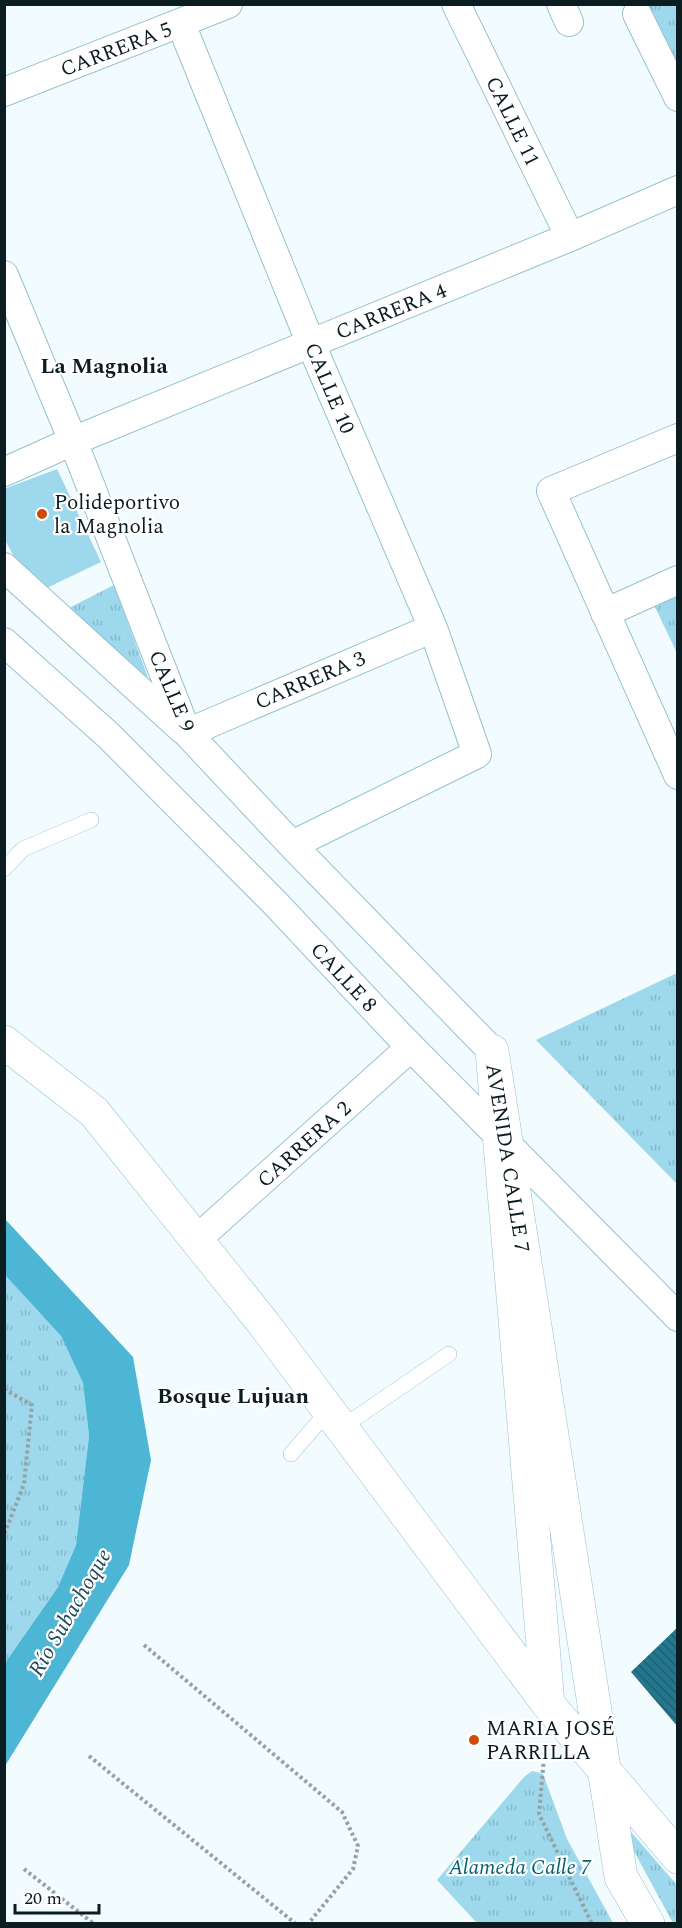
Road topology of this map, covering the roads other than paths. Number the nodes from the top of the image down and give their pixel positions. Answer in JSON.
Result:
{"nodes":[{"id":1,"x":228,"y":4,"type":"edge"},
{"id":2,"x":456,"y":4,"type":"edge"},
{"id":3,"x":637,"y":14,"type":"dead end"},
{"id":4,"x":181,"y":24,"type":"junction"},
{"id":5,"x":4,"y":92,"type":"edge"},
{"id":6,"x":678,"y":97,"type":"edge"},
{"id":7,"x":678,"y":190,"type":"edge"},
{"id":8,"x":570,"y":237,"type":"junction"},
{"id":9,"x":4,"y":275,"type":"edge"},
{"id":10,"x":311,"y":344,"type":"junction"},
{"id":11,"x":678,"y":438,"type":"edge"},
{"id":12,"x":73,"y":441,"type":"junction"},
{"id":13,"x":4,"y":472,"type":"edge"},
{"id":14,"x":4,"y":567,"type":"edge"},
{"id":15,"x":678,"y":580,"type":"edge"},
{"id":16,"x":605,"y":613,"type":"junction"},
{"id":17,"x":433,"y":628,"type":"junction"},
{"id":18,"x":4,"y":642,"type":"edge"},
{"id":19,"x":187,"y":733,"type":"junction"},
{"id":20,"x":676,"y":767,"type":"edge"},
{"id":21,"x":91,"y":820,"type":"dead end"},
{"id":22,"x":292,"y":845,"type":"junction"},
{"id":23,"x":4,"y":869,"type":"edge"},
{"id":24,"x":4,"y":1042,"type":"edge"},
{"id":25,"x":411,"y":1047,"type":"junction"},
{"id":26,"x":492,"y":1051,"type":"junction"},
{"id":27,"x":196,"y":1240,"type":"junction"},
{"id":28,"x":678,"y":1317,"type":"edge"},
{"id":29,"x":449,"y":1354,"type":"dead end"},
{"id":30,"x":335,"y":1419,"type":"junction"},
{"id":31,"x":291,"y":1454,"type":"dead end"},
{"id":32,"x":548,"y":1704,"type":"junction"},
{"id":33,"x":678,"y":1857,"type":"edge"},
{"id":34,"x":648,"y":1923,"type":"edge"}],
"edges":[{"from":1,"to":4,"type":"street","name":"CARRERA 5"},
{"from":2,"to":8,"type":"street","name":"CALLE 11"},
{"from":3,"to":6,"type":"street"},
{"from":4,"to":5,"type":"street","name":"CARRERA 5"},
{"from":4,"to":10,"type":"street","name":"CALLE 10"},
{"from":7,"to":8,"type":"street","name":"CARRERA 4"},
{"from":8,"to":10,"type":"street","name":"CARRERA 4"},
{"from":9,"to":12,"type":"street","name":"CALLE 9"},
{"from":10,"to":12,"type":"street","name":"CARRERA 4"},
{"from":10,"to":17,"type":"street","name":"CALLE 10"},
{"from":11,"to":16,"type":"street"},
{"from":12,"to":13,"type":"street","name":"CARRERA 4"},
{"from":12,"to":19,"type":"street","name":"CALLE 9"},
{"from":14,"to":19,"type":"street"},
{"from":15,"to":16,"type":"street"},
{"from":16,"to":20,"type":"street"},
{"from":17,"to":19,"type":"street","name":"CARRERA 3"},
{"from":17,"to":22,"type":"street","name":"CALLE 10"},
{"from":18,"to":25,"type":"street","name":"CALLE 8"},
{"from":19,"to":22,"type":"street","name":"CALLE 9"},
{"from":21,"to":23,"type":"lane"},
{"from":22,"to":26,"type":"street","name":"CALLE 9"},
{"from":24,"to":27,"type":"main road"},
{"from":25,"to":27,"type":"street","name":"CARRERA 2"},
{"from":25,"to":28,"type":"street","name":"CALLE 8"},
{"from":26,"to":32,"type":"main road","name":"AVENIDA CALLE 7"},
{"from":26,"to":34,"type":"main road","name":"AVENIDA CALLE 7"},
{"from":27,"to":30,"type":"main road"},
{"from":29,"to":30,"type":"lane"},
{"from":30,"to":31,"type":"lane"},
{"from":30,"to":32,"type":"main road"},
{"from":32,"to":33,"type":"main road"}]}
